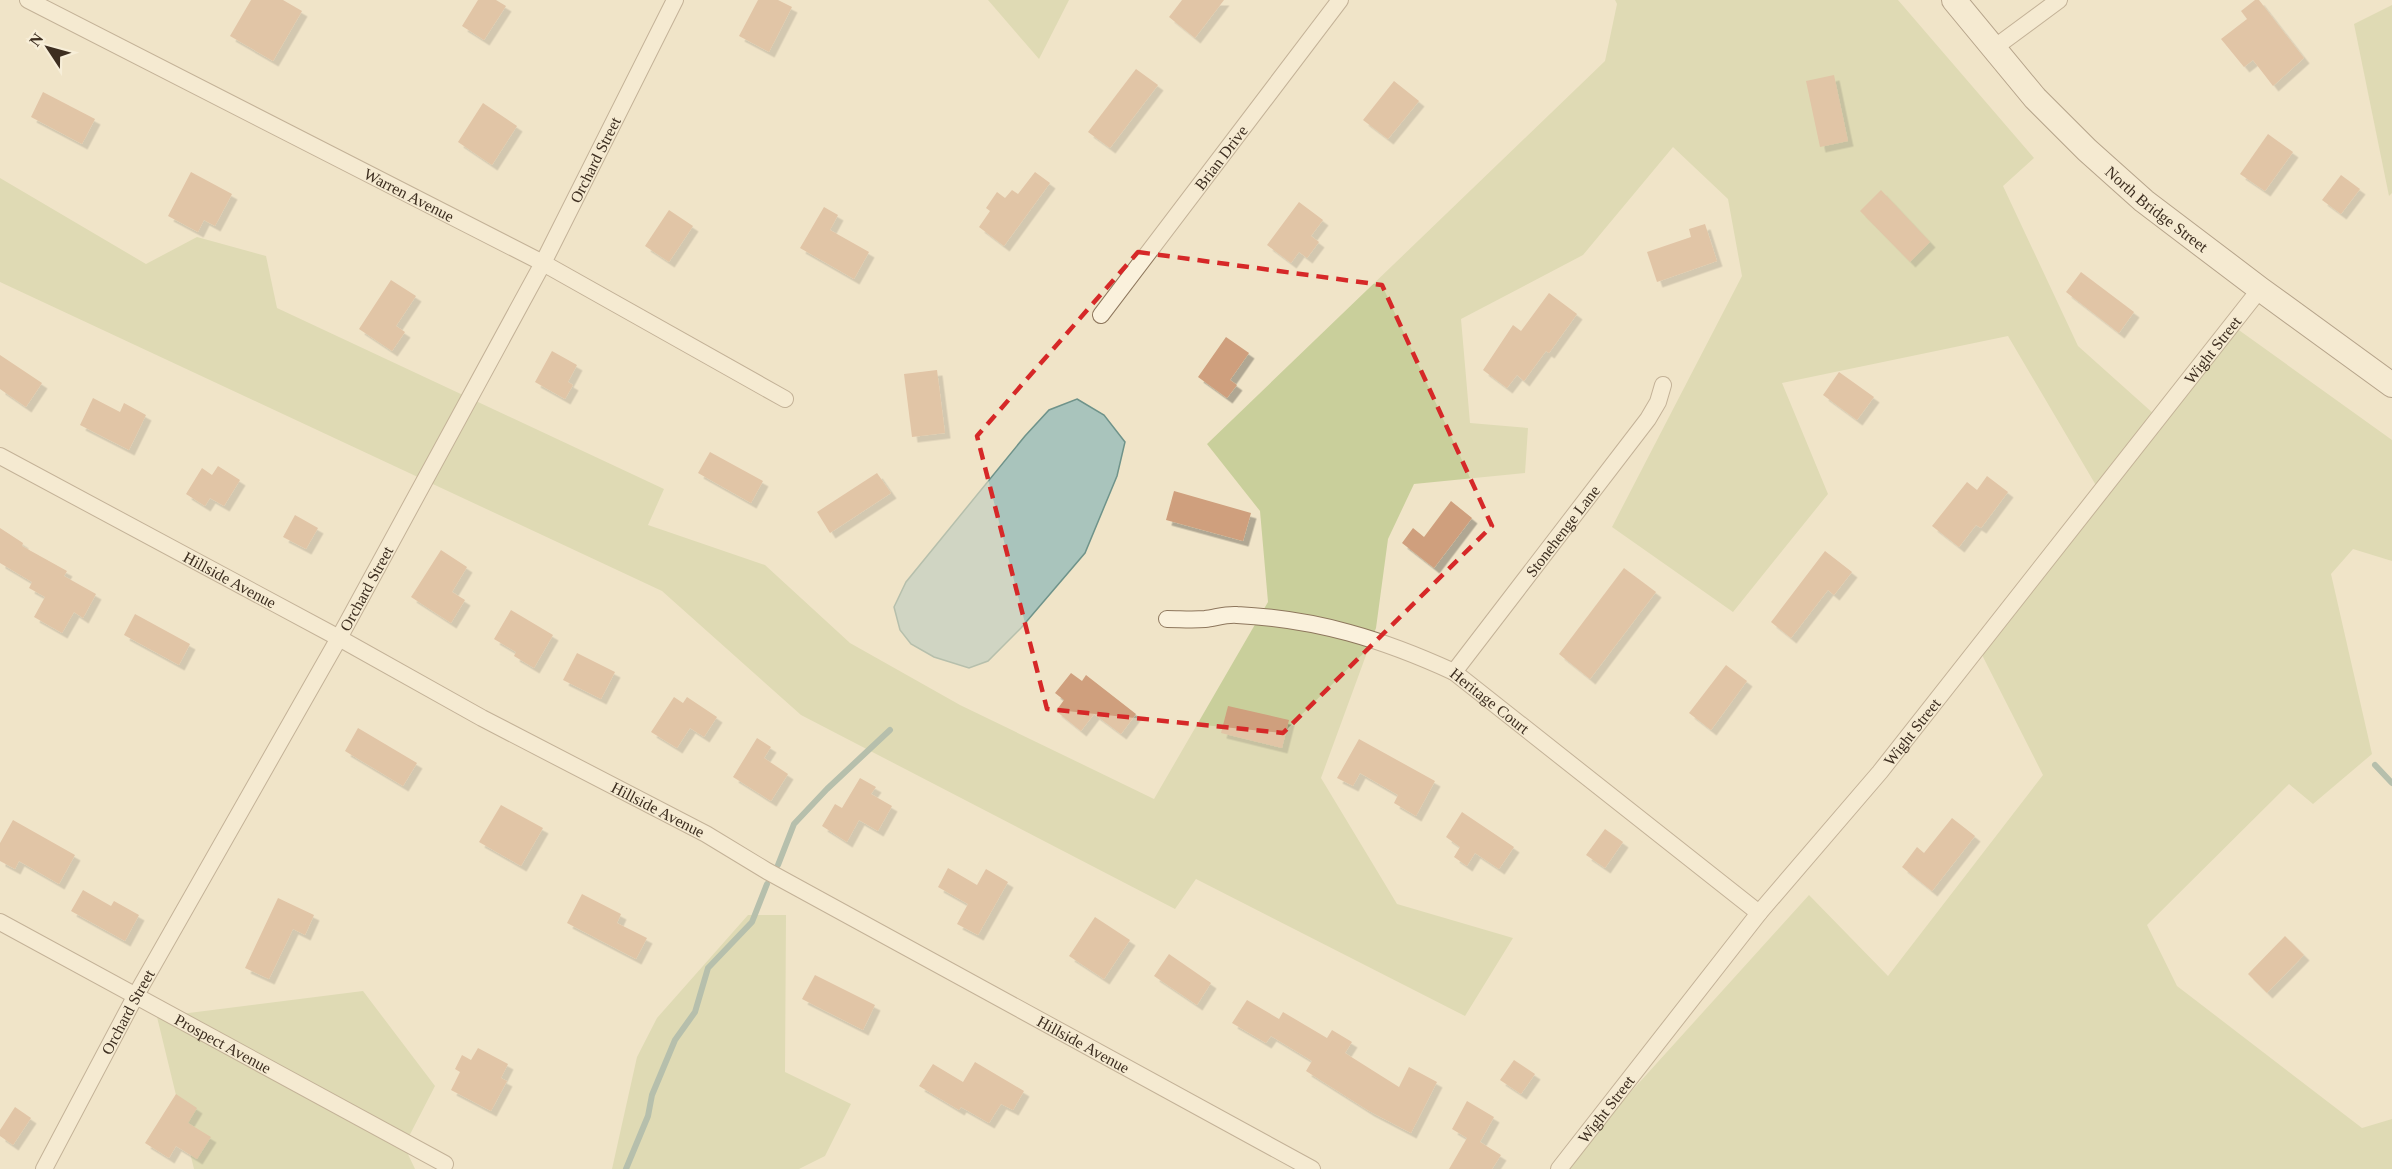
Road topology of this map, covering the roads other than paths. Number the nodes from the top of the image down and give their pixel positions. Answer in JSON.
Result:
{"nodes":[{"id":1,"x":28,"y":0,"type":"edge"},
{"id":2,"x":675,"y":0,"type":"edge"},
{"id":3,"x":1340,"y":0,"type":"edge"},
{"id":4,"x":1954,"y":0,"type":"edge"},
{"id":5,"x":2059,"y":0,"type":"edge"},
{"id":6,"x":1994,"y":48,"type":"junction"},
{"id":7,"x":543,"y":263,"type":"junction"},
{"id":8,"x":2260,"y":290,"type":"junction"},
{"id":9,"x":1101,"y":315,"type":"dead end"},
{"id":10,"x":1664,"y":385,"type":"dead end"},
{"id":11,"x":2392,"y":385,"type":"edge"},
{"id":12,"x":786,"y":399,"type":"dead end"},
{"id":13,"x":0,"y":456,"type":"edge"},
{"id":14,"x":1167,"y":619,"type":"dead end"},
{"id":15,"x":339,"y":638,"type":"junction"},
{"id":16,"x":1454,"y":672,"type":"junction"},
{"id":17,"x":1759,"y":913,"type":"junction"},
{"id":18,"x":0,"y":922,"type":"edge"},
{"id":19,"x":136,"y":995,"type":"junction"},
{"id":20,"x":445,"y":1164,"type":"dead end"},
{"id":21,"x":44,"y":1169,"type":"edge"},
{"id":22,"x":1312,"y":1169,"type":"edge"},
{"id":23,"x":1559,"y":1169,"type":"edge"}],
"edges":[{"from":1,"to":7,"type":"street","name":"Warren Avenue"},
{"from":2,"to":7,"type":"street","name":"Orchard Street"},
{"from":3,"to":9,"type":"street","name":"Brian Drive"},
{"from":4,"to":6,"type":"street","name":"North Bridge Street"},
{"from":5,"to":6,"type":"street"},
{"from":6,"to":8,"type":"street","name":"North Bridge Street"},
{"from":7,"to":12,"type":"street","name":"Warren Avenue"},
{"from":7,"to":15,"type":"street","name":"Orchard Street"},
{"from":8,"to":11,"type":"street","name":"North Bridge Street"},
{"from":8,"to":17,"type":"street","name":"Wight Street"},
{"from":10,"to":16,"type":"street","name":"Stonehenge Lane"},
{"from":13,"to":15,"type":"street","name":"Hillside Avenue"},
{"from":14,"to":16,"type":"street","name":"Heritage Court"},
{"from":15,"to":19,"type":"street","name":"Orchard Street"},
{"from":15,"to":22,"type":"street","name":"Hillside Avenue"},
{"from":16,"to":17,"type":"street","name":"Heritage Court"},
{"from":17,"to":23,"type":"street","name":"Wight Street"},
{"from":18,"to":19,"type":"street","name":"Prospect Avenue"},
{"from":19,"to":20,"type":"street","name":"Prospect Avenue"},
{"from":19,"to":21,"type":"street","name":"Orchard Street"}]}
